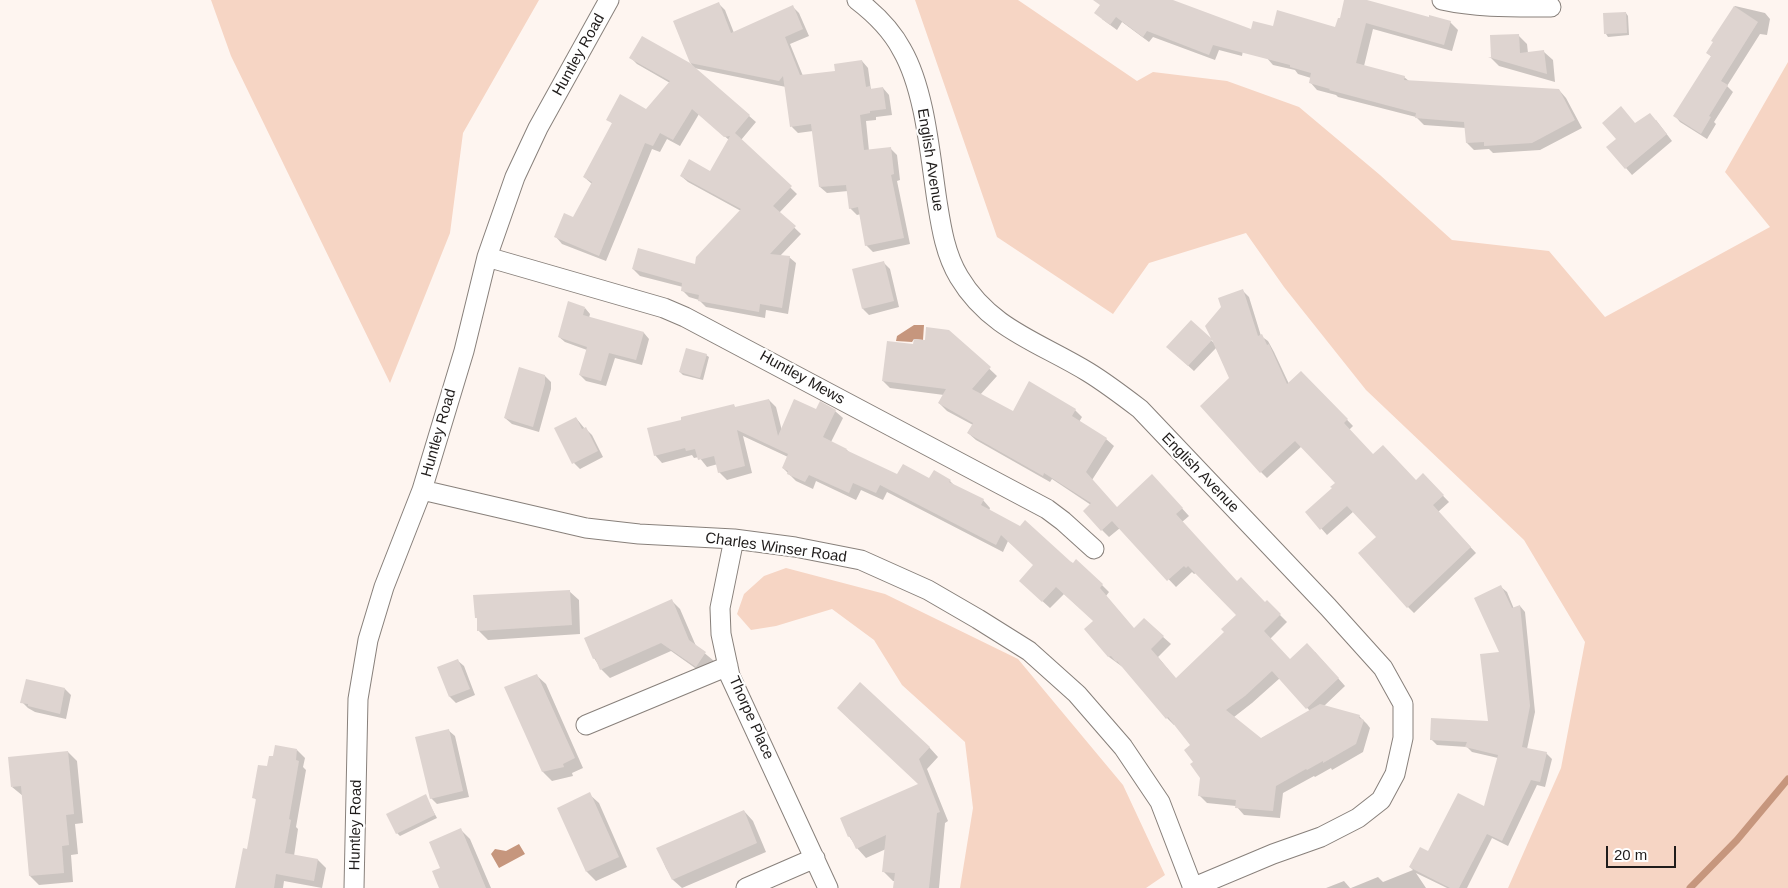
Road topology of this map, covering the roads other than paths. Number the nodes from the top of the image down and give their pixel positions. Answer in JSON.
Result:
{"nodes":[{"id":1,"x":610,"y":0,"type":"edge"},
{"id":2,"x":857,"y":0,"type":"edge"},
{"id":3,"x":1442,"y":0,"type":"edge"},
{"id":4,"x":1551,"y":7,"type":"dead end"},
{"id":5,"x":487,"y":257,"type":"junction"},
{"id":6,"x":422,"y":490,"type":"junction"},
{"id":7,"x":734,"y":538,"type":"junction"},
{"id":8,"x":1094,"y":549,"type":"dead end"},
{"id":9,"x":728,"y":666,"type":"junction"},
{"id":10,"x":586,"y":725,"type":"dead end"},
{"id":11,"x":815,"y":858,"type":"junction"},
{"id":12,"x":354,"y":888,"type":"edge"},
{"id":13,"x":746,"y":888,"type":"edge"},
{"id":14,"x":828,"y":888,"type":"edge"},
{"id":15,"x":1193,"y":888,"type":"edge"}],
"edges":[{"from":1,"to":5,"type":"street","name":"Huntley Road"},
{"from":2,"to":15,"type":"street","name":"English Avenue"},
{"from":3,"to":4,"type":"street"},
{"from":5,"to":6,"type":"street","name":"Huntley Road"},
{"from":5,"to":8,"type":"street","name":"Huntley Mews"},
{"from":6,"to":7,"type":"street","name":"Charles Winser Road"},
{"from":6,"to":12,"type":"street","name":"Huntley Road"},
{"from":7,"to":9,"type":"street","name":"Thorpe Place"},
{"from":7,"to":15,"type":"street","name":"Charles Winser Road"},
{"from":9,"to":10,"type":"street"},
{"from":9,"to":11,"type":"street","name":"Thorpe Place"},
{"from":11,"to":13,"type":"street"},
{"from":11,"to":14,"type":"street","name":"Thorpe Place"}]}
